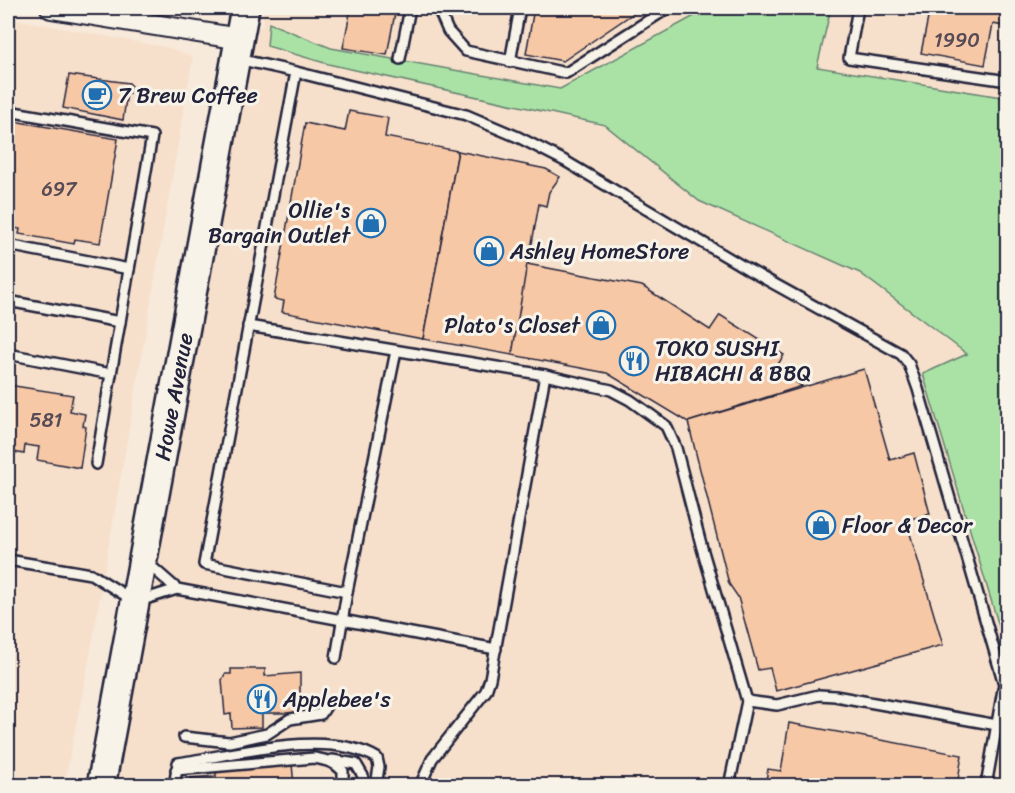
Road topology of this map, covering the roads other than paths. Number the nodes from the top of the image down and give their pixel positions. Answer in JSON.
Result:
{"nodes":[{"id":1,"x":51,"y":8,"type":"edge"},
{"id":2,"x":245,"y":8,"type":"edge"},
{"id":3,"x":410,"y":8,"type":"edge"},
{"id":4,"x":438,"y":8,"type":"edge"},
{"id":5,"x":520,"y":8,"type":"edge"},
{"id":6,"x":668,"y":8,"type":"edge"},
{"id":7,"x":858,"y":8,"type":"edge"},
{"id":8,"x":238,"y":49,"type":"junction"},
{"id":9,"x":400,"y":59,"type":"dead end"},
{"id":10,"x":510,"y":62,"type":"junction"},
{"id":11,"x":296,"y":72,"type":"junction"},
{"id":12,"x":1008,"y":81,"type":"edge"},
{"id":13,"x":8,"y":111,"type":"edge"},
{"id":14,"x":8,"y":245,"type":"edge"},
{"id":15,"x":129,"y":269,"type":"junction"},
{"id":16,"x":8,"y":301,"type":"edge"},
{"id":17,"x":120,"y":322,"type":"junction"},
{"id":18,"x":248,"y":326,"type":"junction"},
{"id":19,"x":396,"y":351,"type":"junction"},
{"id":20,"x":8,"y":354,"type":"edge"},
{"id":21,"x":111,"y":374,"type":"junction"},
{"id":22,"x":545,"y":375,"type":"junction"},
{"id":23,"x":96,"y":464,"type":"dead end"},
{"id":24,"x":8,"y":560,"type":"edge"},
{"id":25,"x":144,"y":560,"type":"junction"},
{"id":26,"x":177,"y":589,"type":"junction"},
{"id":27,"x":348,"y":592,"type":"junction"},
{"id":28,"x":136,"y":602,"type":"junction"},
{"id":29,"x":342,"y":621,"type":"junction"},
{"id":30,"x":496,"y":649,"type":"junction"},
{"id":31,"x":336,"y":658,"type":"dead end"},
{"id":32,"x":1006,"y":685,"type":"edge"},
{"id":33,"x":747,"y":701,"type":"junction"},
{"id":34,"x":328,"y":703,"type":"dead end"},
{"id":35,"x":997,"y":726,"type":"junction"},
{"id":36,"x":184,"y":737,"type":"dead end"},
{"id":37,"x":328,"y":760,"type":"junction"},
{"id":38,"x":177,"y":770,"type":"junction"},
{"id":39,"x":101,"y":786,"type":"edge"},
{"id":40,"x":174,"y":786,"type":"edge"},
{"id":41,"x":343,"y":786,"type":"edge"},
{"id":42,"x":362,"y":786,"type":"edge"},
{"id":43,"x":376,"y":786,"type":"edge"},
{"id":44,"x":420,"y":786,"type":"edge"},
{"id":45,"x":729,"y":786,"type":"edge"},
{"id":46,"x":986,"y":786,"type":"edge"}],
"edges":[{"from":1,"to":8,"type":"street"},
{"from":2,"to":8,"type":"street","name":"Howe Avenue"},
{"from":3,"to":9,"type":"lane"},
{"from":4,"to":10,"type":"lane"},
{"from":5,"to":10,"type":"lane"},
{"from":6,"to":10,"type":"lane"},
{"from":7,"to":12,"type":"lane"},
{"from":8,"to":11,"type":"lane"},
{"from":8,"to":25,"type":"street","name":"Howe Avenue"},
{"from":11,"to":18,"type":"lane"},
{"from":11,"to":32,"type":"lane"},
{"from":13,"to":15,"type":"lane"},
{"from":14,"to":15,"type":"lane"},
{"from":15,"to":17,"type":"lane"},
{"from":16,"to":17,"type":"lane"},
{"from":17,"to":21,"type":"lane"},
{"from":18,"to":19,"type":"lane"},
{"from":18,"to":27,"type":"lane"},
{"from":19,"to":22,"type":"lane"},
{"from":19,"to":27,"type":"lane"},
{"from":20,"to":21,"type":"lane"},
{"from":21,"to":23,"type":"lane"},
{"from":22,"to":30,"type":"lane"},
{"from":22,"to":33,"type":"lane"},
{"from":24,"to":28,"type":"lane"},
{"from":25,"to":26,"type":"lane"},
{"from":25,"to":28,"type":"street","name":"Howe Avenue"},
{"from":26,"to":28,"type":"lane"},
{"from":26,"to":29,"type":"lane"},
{"from":27,"to":29,"type":"lane"},
{"from":28,"to":39,"type":"street","name":"Howe Avenue"},
{"from":29,"to":30,"type":"lane"},
{"from":29,"to":31,"type":"lane"},
{"from":30,"to":44,"type":"lane"},
{"from":32,"to":35,"type":"lane"},
{"from":33,"to":35,"type":"lane"},
{"from":33,"to":45,"type":"lane"},
{"from":34,"to":36,"type":"lane"},
{"from":35,"to":46,"type":"lane"},
{"from":37,"to":38,"type":"lane"},
{"from":37,"to":41,"type":"lane"},
{"from":37,"to":42,"type":"lane"},
{"from":38,"to":40,"type":"lane"},
{"from":38,"to":43,"type":"lane"}]}
